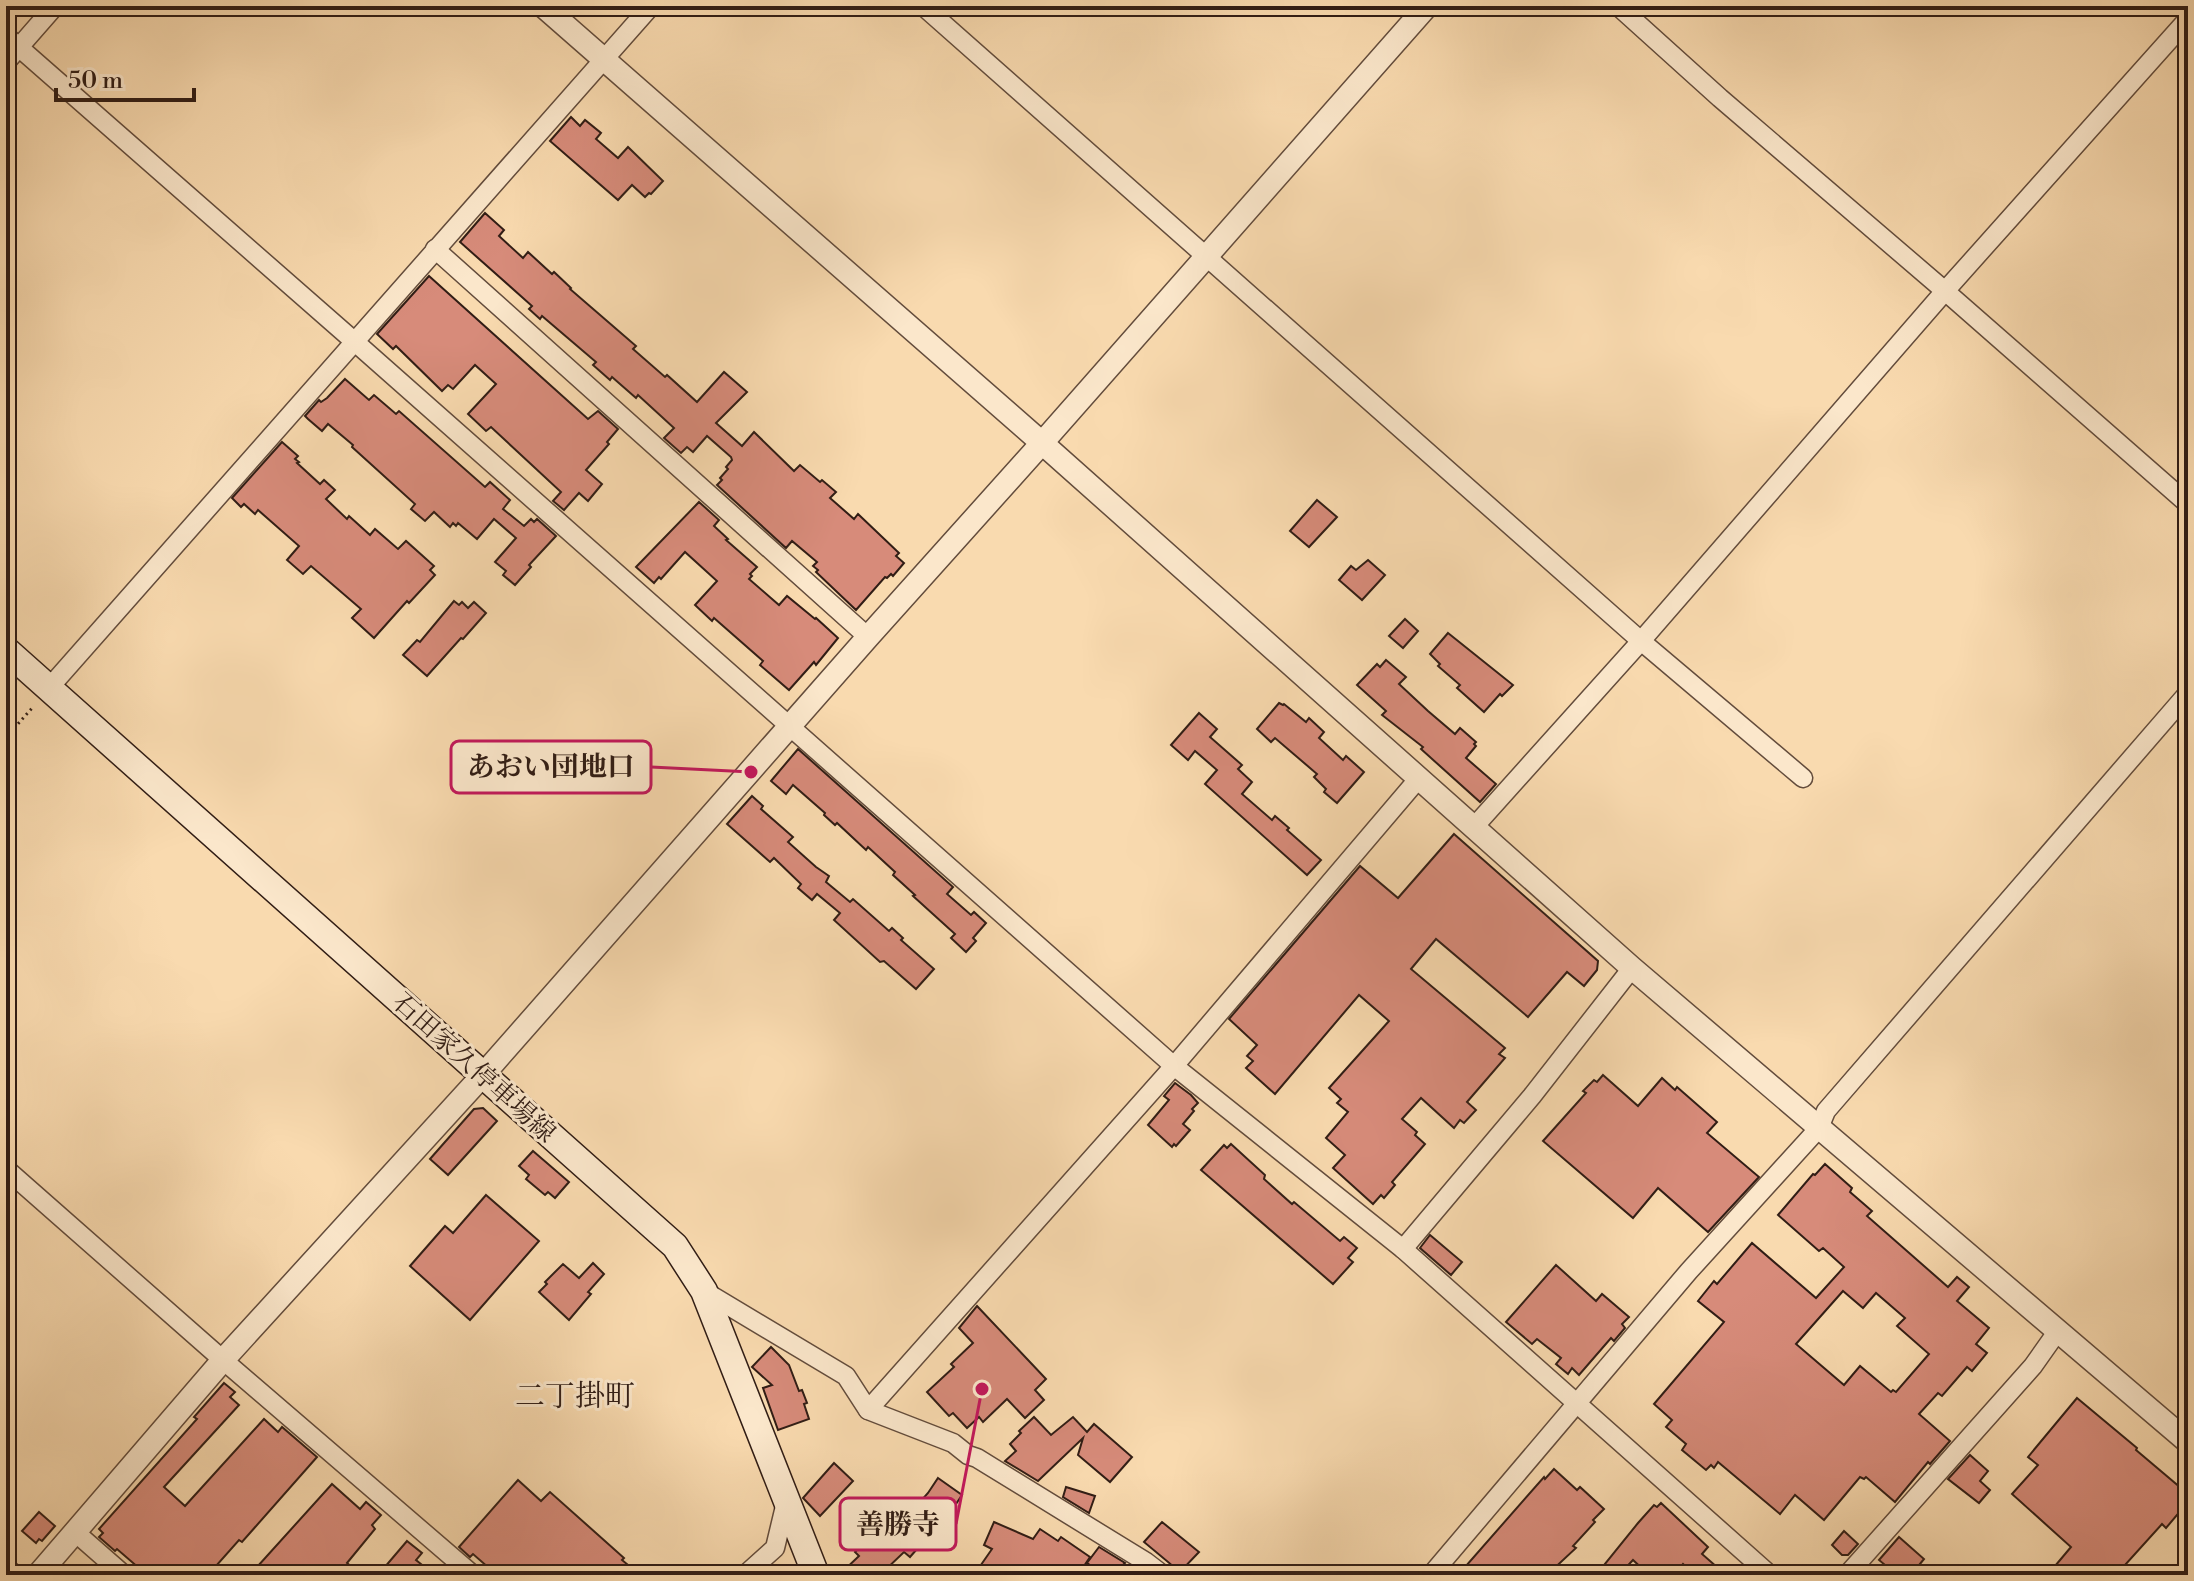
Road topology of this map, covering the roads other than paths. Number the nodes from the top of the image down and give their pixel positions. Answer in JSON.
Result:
{"nodes":[{"id":1,"x":55,"y":6,"type":"edge"},
{"id":2,"x":543,"y":6,"type":"edge"},
{"id":3,"x":651,"y":6,"type":"edge"},
{"id":4,"x":923,"y":6,"type":"edge"},
{"id":5,"x":1427,"y":6,"type":"edge"},
{"id":6,"x":1618,"y":6,"type":"edge"},
{"id":7,"x":2188,"y":19,"type":"edge"},
{"id":8,"x":12,"y":42,"type":"edge"},
{"id":9,"x":604,"y":60,"type":"junction"},
{"id":10,"x":6,"y":62,"type":"edge"},
{"id":11,"x":435,"y":249,"type":"junction"},
{"id":12,"x":1206,"y":257,"type":"junction"},
{"id":13,"x":1945,"y":291,"type":"junction"},
{"id":14,"x":355,"y":342,"type":"junction"},
{"id":15,"x":1042,"y":443,"type":"junction"},
{"id":16,"x":2188,"y":504,"type":"edge"},
{"id":17,"x":868,"y":637,"type":"junction"},
{"id":18,"x":1641,"y":641,"type":"junction"},
{"id":19,"x":6,"y":650,"type":"edge"},
{"id":20,"x":49,"y":688,"type":"junction"},
{"id":21,"x":2188,"y":693,"type":"edge"},
{"id":22,"x":790,"y":726,"type":"junction"},
{"id":23,"x":1419,"y":778,"type":"junction"},
{"id":24,"x":1803,"y":778,"type":"dead end"},
{"id":25,"x":1474,"y":827,"type":"junction"},
{"id":26,"x":1632,"y":968,"type":"junction"},
{"id":27,"x":1174,"y":1066,"type":"junction"},
{"id":28,"x":482,"y":1076,"type":"junction"},
{"id":29,"x":1819,"y":1128,"type":"junction"},
{"id":30,"x":6,"y":1169,"type":"edge"},
{"id":31,"x":1403,"y":1249,"type":"junction"},
{"id":32,"x":704,"y":1291,"type":"junction"},
{"id":33,"x":2057,"y":1332,"type":"junction"},
{"id":34,"x":223,"y":1360,"type":"junction"},
{"id":35,"x":1578,"y":1403,"type":"junction"},
{"id":36,"x":868,"y":1410,"type":"junction"},
{"id":37,"x":2188,"y":1442,"type":"edge"},
{"id":38,"x":786,"y":1502,"type":"junction"},
{"id":39,"x":75,"y":1532,"type":"junction"},
{"id":40,"x":6,"y":1567,"type":"edge"},
{"id":41,"x":1140,"y":1569,"type":"edge"},
{"id":42,"x":15,"y":1575,"type":"edge"},
{"id":43,"x":38,"y":1575,"type":"edge"},
{"id":44,"x":124,"y":1575,"type":"edge"},
{"id":45,"x":473,"y":1575,"type":"edge"},
{"id":46,"x":745,"y":1575,"type":"edge"},
{"id":47,"x":816,"y":1575,"type":"edge"},
{"id":48,"x":1163,"y":1575,"type":"edge"},
{"id":49,"x":1431,"y":1575,"type":"edge"},
{"id":50,"x":1770,"y":1575,"type":"edge"},
{"id":51,"x":1847,"y":1575,"type":"edge"}],
"edges":[{"from":1,"to":8,"type":"street"},
{"from":2,"to":9,"type":"street"},
{"from":3,"to":9,"type":"street"},
{"from":4,"to":12,"type":"street"},
{"from":5,"to":12,"type":"street"},
{"from":6,"to":13,"type":"street"},
{"from":7,"to":13,"type":"street"},
{"from":8,"to":10,"type":"street"},
{"from":8,"to":14,"type":"street"},
{"from":9,"to":11,"type":"street"},
{"from":9,"to":15,"type":"street"},
{"from":11,"to":14,"type":"street"},
{"from":11,"to":17,"type":"street"},
{"from":12,"to":15,"type":"street"},
{"from":12,"to":18,"type":"street"},
{"from":13,"to":16,"type":"street"},
{"from":13,"to":18,"type":"street"},
{"from":14,"to":20,"type":"street"},
{"from":14,"to":22,"type":"street"},
{"from":15,"to":17,"type":"street"},
{"from":15,"to":23,"type":"street"},
{"from":17,"to":22,"type":"street"},
{"from":18,"to":24,"type":"street"},
{"from":18,"to":25,"type":"street"},
{"from":19,"to":20,"type":"main road","name":"石田家久停車場線"},
{"from":20,"to":28,"type":"main road","name":"石田家久停車場線"},
{"from":21,"to":29,"type":"street"},
{"from":22,"to":27,"type":"street"},
{"from":22,"to":28,"type":"street"},
{"from":23,"to":25,"type":"street"},
{"from":23,"to":27,"type":"street"},
{"from":25,"to":26,"type":"street"},
{"from":26,"to":29,"type":"street"},
{"from":26,"to":31,"type":"street"},
{"from":27,"to":31,"type":"street"},
{"from":27,"to":36,"type":"street"},
{"from":28,"to":32,"type":"main road","name":"石田家久停車場線"},
{"from":28,"to":34,"type":"street"},
{"from":29,"to":33,"type":"street"},
{"from":29,"to":35,"type":"street"},
{"from":30,"to":34,"type":"street"},
{"from":31,"to":35,"type":"street"},
{"from":32,"to":36,"type":"street"},
{"from":32,"to":38,"type":"main road","name":"石田家久停車場線"},
{"from":33,"to":37,"type":"street"},
{"from":33,"to":51,"type":"street"},
{"from":34,"to":39,"type":"street"},
{"from":34,"to":45,"type":"street"},
{"from":35,"to":49,"type":"street"},
{"from":35,"to":50,"type":"street"},
{"from":36,"to":41,"type":"street"},
{"from":38,"to":46,"type":"street"},
{"from":38,"to":47,"type":"main road","name":"石田家久停車場線"},
{"from":39,"to":43,"type":"street"},
{"from":39,"to":44,"type":"street"},
{"from":40,"to":42,"type":"street"},
{"from":41,"to":48,"type":"street"}]}
